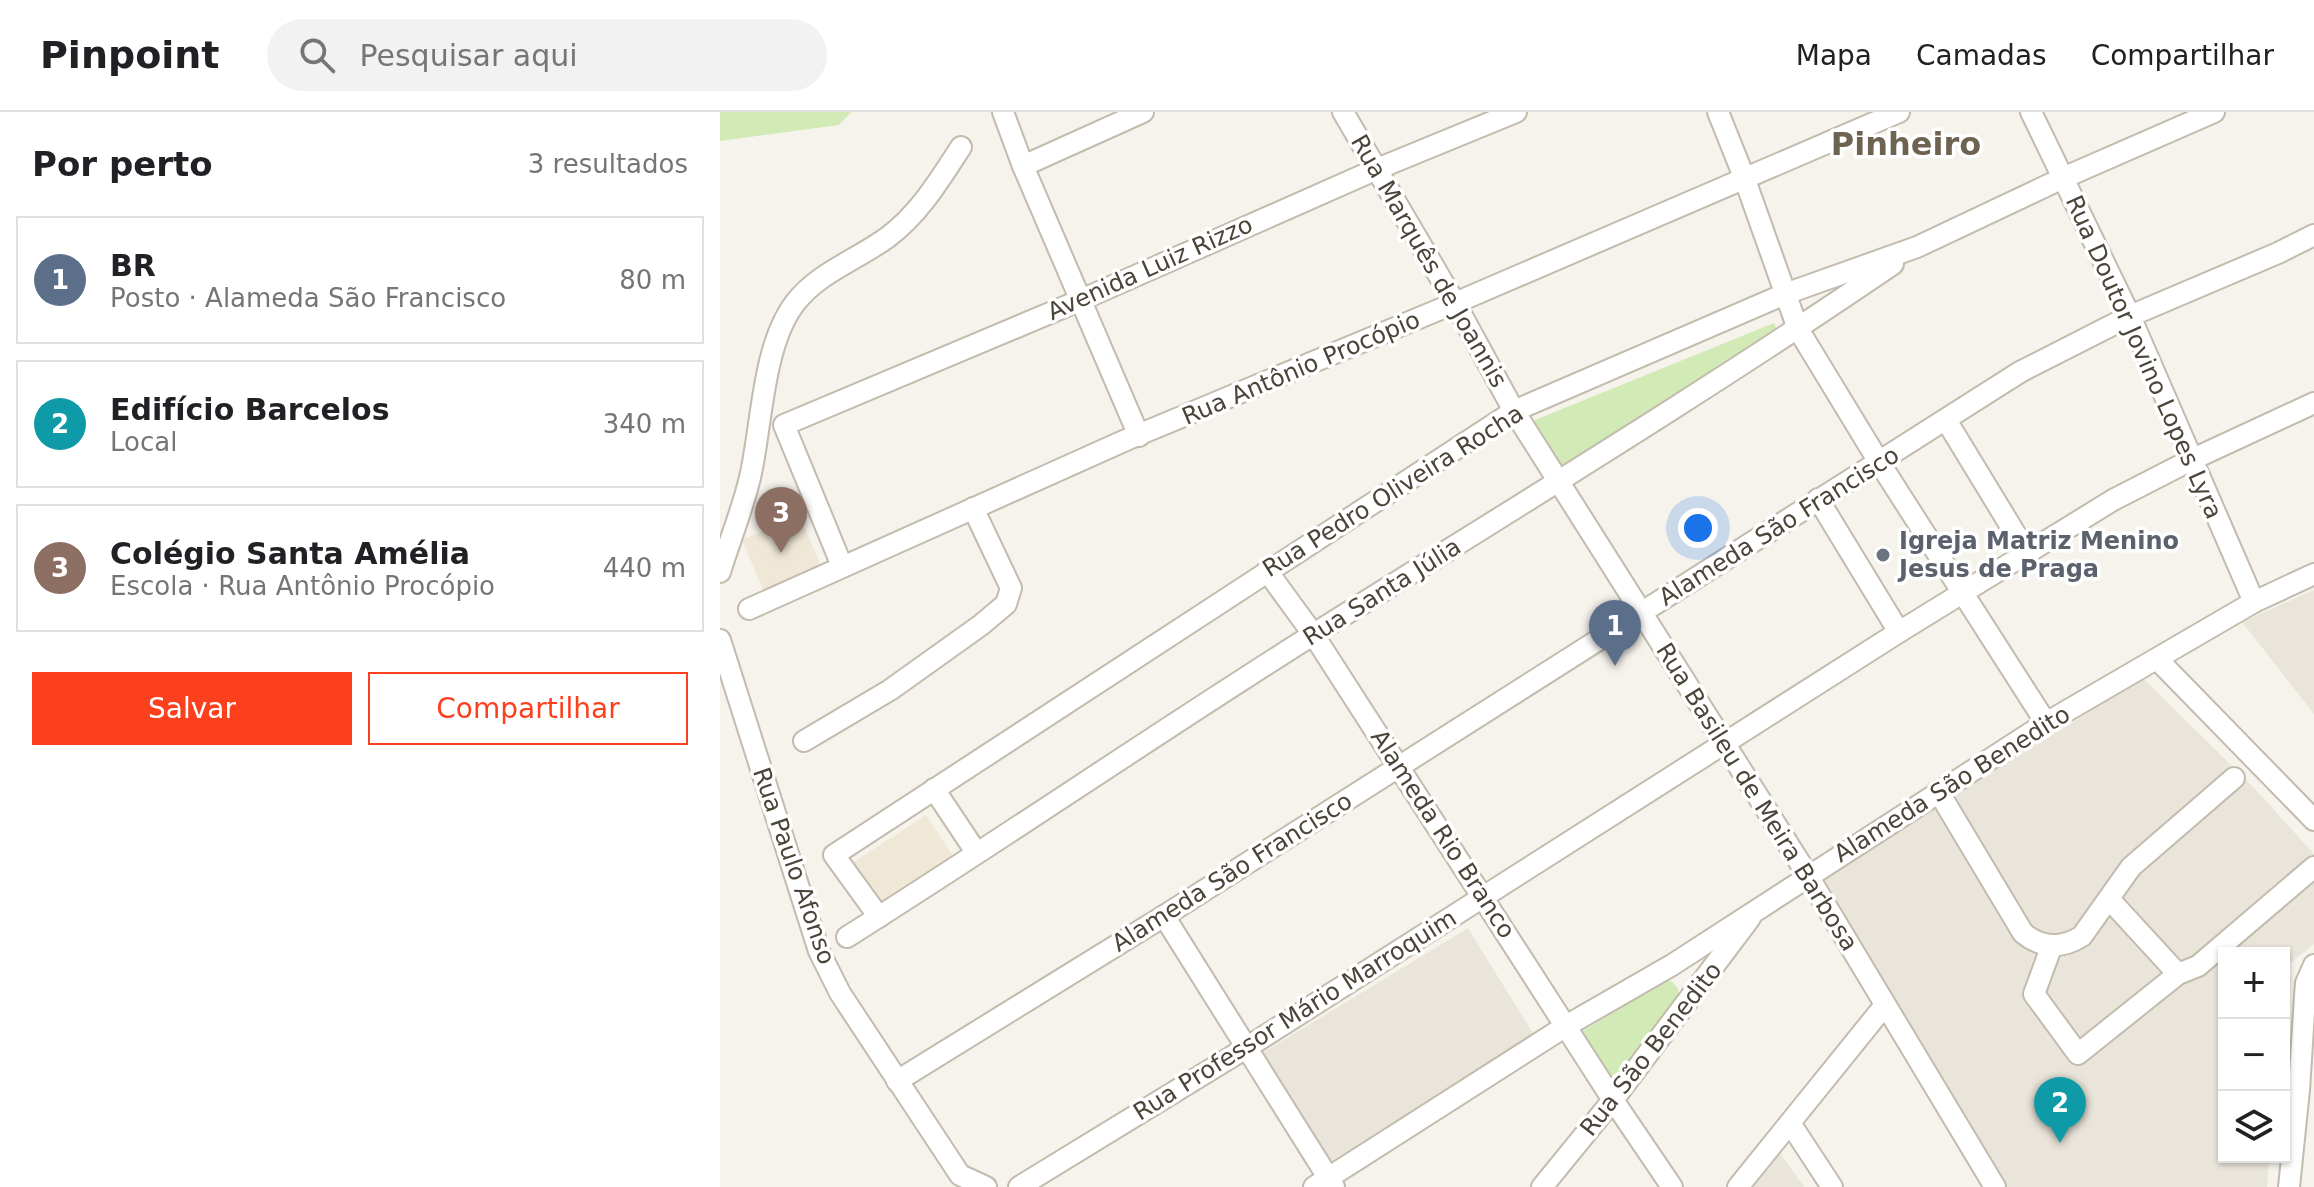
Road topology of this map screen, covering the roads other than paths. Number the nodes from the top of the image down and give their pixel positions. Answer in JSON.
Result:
{"nodes":[{"id":1,"x":1003,"y":112,"type":"edge"},
{"id":2,"x":1143,"y":112,"type":"edge"},
{"id":3,"x":1343,"y":112,"type":"edge"},
{"id":4,"x":1516,"y":112,"type":"edge"},
{"id":5,"x":1718,"y":112,"type":"edge"},
{"id":6,"x":1899,"y":112,"type":"edge"},
{"id":7,"x":2031,"y":112,"type":"edge"},
{"id":8,"x":2214,"y":112,"type":"edge"},
{"id":9,"x":961,"y":147,"type":"dead end"},
{"id":10,"x":1023,"y":166,"type":"junction"},
{"id":11,"x":1377,"y":169,"type":"junction"},
{"id":12,"x":1744,"y":177,"type":"junction"},
{"id":13,"x":2063,"y":178,"type":"junction"},
{"id":14,"x":2314,"y":235,"type":"edge"},
{"id":15,"x":1917,"y":247,"type":"junction"},
{"id":16,"x":1785,"y":294,"type":"junction"},
{"id":17,"x":1081,"y":300,"type":"junction"},
{"id":18,"x":1455,"y":303,"type":"junction"},
{"id":19,"x":2130,"y":316,"type":"junction"},
{"id":20,"x":1798,"y":329,"type":"junction"},
{"id":21,"x":2314,"y":403,"type":"edge"},
{"id":22,"x":1514,"y":411,"type":"junction"},
{"id":23,"x":1946,"y":420,"type":"junction"},
{"id":24,"x":1139,"y":436,"type":"junction"},
{"id":25,"x":2191,"y":460,"type":"junction"},
{"id":26,"x":1879,"y":462,"type":"junction"},
{"id":27,"x":1559,"y":483,"type":"junction"},
{"id":28,"x":1818,"y":499,"type":"junction"},
{"id":29,"x":973,"y":508,"type":"junction"},
{"id":30,"x":2027,"y":553,"type":"junction"},
{"id":31,"x":842,"y":566,"type":"junction"},
{"id":32,"x":1267,"y":571,"type":"junction"},
{"id":33,"x":720,"y":572,"type":"edge"},
{"id":34,"x":2314,"y":574,"type":"edge"},
{"id":35,"x":1964,"y":592,"type":"junction"},
{"id":36,"x":2254,"y":602,"type":"junction"},
{"id":37,"x":749,"y":609,"type":"dead end"},
{"id":38,"x":1642,"y":613,"type":"junction"},
{"id":39,"x":1899,"y":632,"type":"junction"},
{"id":40,"x":1313,"y":634,"type":"junction"},
{"id":41,"x":720,"y":640,"type":"edge"},
{"id":42,"x":2157,"y":659,"type":"junction"},
{"id":43,"x":2046,"y":723,"type":"junction"},
{"id":44,"x":804,"y":741,"type":"dead end"},
{"id":45,"x":1726,"y":744,"type":"junction"},
{"id":46,"x":1399,"y":766,"type":"junction"},
{"id":47,"x":2234,"y":778,"type":"dead end"},
{"id":48,"x":934,"y":789,"type":"junction"},
{"id":49,"x":1938,"y":791,"type":"junction"},
{"id":50,"x":2314,"y":820,"type":"edge"},
{"id":51,"x":976,"y":852,"type":"junction"},
{"id":52,"x":2314,"y":867,"type":"edge"},
{"id":53,"x":1807,"y":876,"type":"junction"},
{"id":54,"x":1483,"y":896,"type":"junction"},
{"id":55,"x":2109,"y":899,"type":"junction"},
{"id":56,"x":1758,"y":908,"type":"junction"},
{"id":57,"x":1164,"y":916,"type":"junction"},
{"id":58,"x":879,"y":917,"type":"junction"},
{"id":59,"x":847,"y":937,"type":"dead end"},
{"id":60,"x":2052,"y":945,"type":"junction"},
{"id":61,"x":1672,"y":965,"type":"junction"},
{"id":62,"x":2314,"y":965,"type":"edge"},
{"id":63,"x":2178,"y":974,"type":"junction"},
{"id":64,"x":1695,"y":994,"type":"junction"},
{"id":65,"x":1885,"y":1005,"type":"junction"},
{"id":66,"x":1566,"y":1026,"type":"junction"},
{"id":67,"x":1246,"y":1048,"type":"junction"},
{"id":68,"x":897,"y":1081,"type":"junction"},
{"id":69,"x":2307,"y":1087,"type":"edge"},
{"id":70,"x":1613,"y":1100,"type":"junction"},
{"id":71,"x":1790,"y":1123,"type":"junction"},
{"id":72,"x":1325,"y":1184,"type":"edge"},
{"id":73,"x":986,"y":1187,"type":"edge"},
{"id":74,"x":1019,"y":1187,"type":"edge"},
{"id":75,"x":1542,"y":1187,"type":"edge"},
{"id":76,"x":1672,"y":1187,"type":"edge"},
{"id":77,"x":1738,"y":1187,"type":"edge"},
{"id":78,"x":1832,"y":1187,"type":"edge"},
{"id":79,"x":1995,"y":1187,"type":"edge"},
{"id":80,"x":2289,"y":1187,"type":"edge"}],
"edges":[{"from":1,"to":10,"type":"street"},
{"from":2,"to":10,"type":"street"},
{"from":3,"to":11,"type":"street","name":"Rua Marquês de Joannis"},
{"from":4,"to":11,"type":"street","name":"Avenida Luiz Rizzo"},
{"from":5,"to":12,"type":"street"},
{"from":6,"to":12,"type":"street","name":"Rua Antônio Procópio"},
{"from":7,"to":13,"type":"street","name":"Rua Doutor Jovino Lopes Lyra"},
{"from":8,"to":13,"type":"street","name":"Rua Pedro Oliveira Rocha"},
{"from":9,"to":33,"type":"street"},
{"from":10,"to":17,"type":"street"},
{"from":11,"to":17,"type":"street","name":"Avenida Luiz Rizzo"},
{"from":11,"to":18,"type":"street","name":"Rua Marquês de Joannis"},
{"from":12,"to":16,"type":"street"},
{"from":12,"to":18,"type":"street","name":"Rua Antônio Procópio"},
{"from":13,"to":15,"type":"street","name":"Rua Pedro Oliveira Rocha"},
{"from":13,"to":19,"type":"street","name":"Rua Doutor Jovino Lopes Lyra"},
{"from":14,"to":19,"type":"street","name":"Alameda São Francisco"},
{"from":15,"to":16,"type":"street","name":"Rua Pedro Oliveira Rocha"},
{"from":15,"to":20,"type":"street","name":"Rua Santa Júlia"},
{"from":16,"to":20,"type":"street"},
{"from":16,"to":22,"type":"street","name":"Rua Pedro Oliveira Rocha"},
{"from":17,"to":24,"type":"street"},
{"from":17,"to":31,"type":"street","name":"Avenida Luiz Rizzo"},
{"from":18,"to":22,"type":"street","name":"Rua Marquês de Joannis"},
{"from":18,"to":24,"type":"street","name":"Rua Antônio Procópio"},
{"from":19,"to":23,"type":"street","name":"Alameda São Francisco"},
{"from":19,"to":25,"type":"street","name":"Rua Doutor Jovino Lopes Lyra"},
{"from":20,"to":26,"type":"street"},
{"from":20,"to":27,"type":"street","name":"Rua Santa Júlia"},
{"from":21,"to":25,"type":"street","name":"Rua Professor Mário Marroquim"},
{"from":22,"to":27,"type":"street","name":"Rua Basileu de Meira Barbosa"},
{"from":22,"to":32,"type":"street","name":"Rua Pedro Oliveira Rocha"},
{"from":23,"to":26,"type":"street","name":"Alameda São Francisco"},
{"from":23,"to":30,"type":"street"},
{"from":24,"to":29,"type":"street","name":"Rua Antônio Procópio"},
{"from":25,"to":30,"type":"street","name":"Rua Professor Mário Marroquim"},
{"from":25,"to":36,"type":"street","name":"Rua Doutor Jovino Lopes Lyra"},
{"from":26,"to":28,"type":"street","name":"Alameda São Francisco"},
{"from":26,"to":35,"type":"street"},
{"from":27,"to":38,"type":"street","name":"Rua Basileu de Meira Barbosa"},
{"from":27,"to":40,"type":"street","name":"Rua Santa Júlia"},
{"from":28,"to":38,"type":"street","name":"Alameda São Francisco"},
{"from":28,"to":39,"type":"street"},
{"from":29,"to":31,"type":"street","name":"Rua Antônio Procópio"},
{"from":29,"to":44,"type":"street"},
{"from":30,"to":35,"type":"street","name":"Rua Professor Mário Marroquim"},
{"from":31,"to":37,"type":"street","name":"Rua Antônio Procópio"},
{"from":32,"to":40,"type":"street","name":"Alameda Rio Branco"},
{"from":32,"to":48,"type":"street","name":"Rua Pedro Oliveira Rocha"},
{"from":34,"to":36,"type":"street","name":"Alameda São Benedito"},
{"from":35,"to":39,"type":"street","name":"Rua Professor Mário Marroquim"},
{"from":35,"to":43,"type":"street"},
{"from":36,"to":42,"type":"street","name":"Alameda São Benedito"},
{"from":38,"to":45,"type":"street","name":"Rua Basileu de Meira Barbosa"},
{"from":38,"to":46,"type":"street","name":"Alameda São Francisco"},
{"from":39,"to":45,"type":"street","name":"Rua Professor Mário Marroquim"},
{"from":40,"to":46,"type":"street","name":"Alameda Rio Branco"},
{"from":40,"to":51,"type":"street","name":"Rua Santa Júlia"},
{"from":41,"to":68,"type":"street","name":"Rua Paulo Afonso"},
{"from":42,"to":43,"type":"street","name":"Alameda São Benedito"},
{"from":42,"to":50,"type":"street"},
{"from":43,"to":49,"type":"street","name":"Alameda São Benedito"},
{"from":45,"to":53,"type":"street","name":"Rua Basileu de Meira Barbosa"},
{"from":45,"to":54,"type":"street","name":"Rua Professor Mário Marroquim"},
{"from":46,"to":54,"type":"street","name":"Alameda Rio Branco"},
{"from":46,"to":57,"type":"street","name":"Alameda São Francisco"},
{"from":47,"to":55,"type":"street"},
{"from":48,"to":51,"type":"street"},
{"from":48,"to":58,"type":"street","name":"Rua Pedro Oliveira Rocha"},
{"from":49,"to":53,"type":"street","name":"Alameda São Benedito"},
{"from":49,"to":60,"type":"street"},
{"from":51,"to":58,"type":"street","name":"Rua Santa Júlia"},
{"from":52,"to":63,"type":"street"},
{"from":53,"to":56,"type":"street","name":"Alameda São Benedito"},
{"from":53,"to":65,"type":"street","name":"Rua Basileu de Meira Barbosa"},
{"from":54,"to":66,"type":"street","name":"Alameda Rio Branco"},
{"from":54,"to":67,"type":"street","name":"Rua Professor Mário Marroquim"},
{"from":55,"to":60,"type":"street"},
{"from":55,"to":63,"type":"street"},
{"from":56,"to":61,"type":"street","name":"Alameda São Benedito"},
{"from":56,"to":64,"type":"street","name":"Rua São Benedito"},
{"from":57,"to":67,"type":"street"},
{"from":57,"to":68,"type":"street","name":"Alameda São Francisco"},
{"from":58,"to":59,"type":"street","name":"Rua Santa Júlia"},
{"from":60,"to":63,"type":"street"},
{"from":61,"to":64,"type":"street"},
{"from":61,"to":66,"type":"street","name":"Alameda São Benedito"},
{"from":62,"to":69,"type":"street"},
{"from":64,"to":70,"type":"street","name":"Rua São Benedito"},
{"from":65,"to":71,"type":"street"},
{"from":65,"to":79,"type":"street","name":"Rua Basileu de Meira Barbosa"},
{"from":66,"to":70,"type":"street","name":"Alameda Rio Branco"},
{"from":66,"to":72,"type":"street","name":"Alameda São Benedito"},
{"from":67,"to":72,"type":"street"},
{"from":67,"to":74,"type":"street","name":"Rua Professor Mário Marroquim"},
{"from":68,"to":73,"type":"street","name":"Rua Paulo Afonso"},
{"from":69,"to":80,"type":"street"},
{"from":70,"to":75,"type":"street","name":"Rua São Benedito"},
{"from":70,"to":76,"type":"street","name":"Alameda Rio Branco"},
{"from":71,"to":77,"type":"street"},
{"from":71,"to":78,"type":"street"}]}
